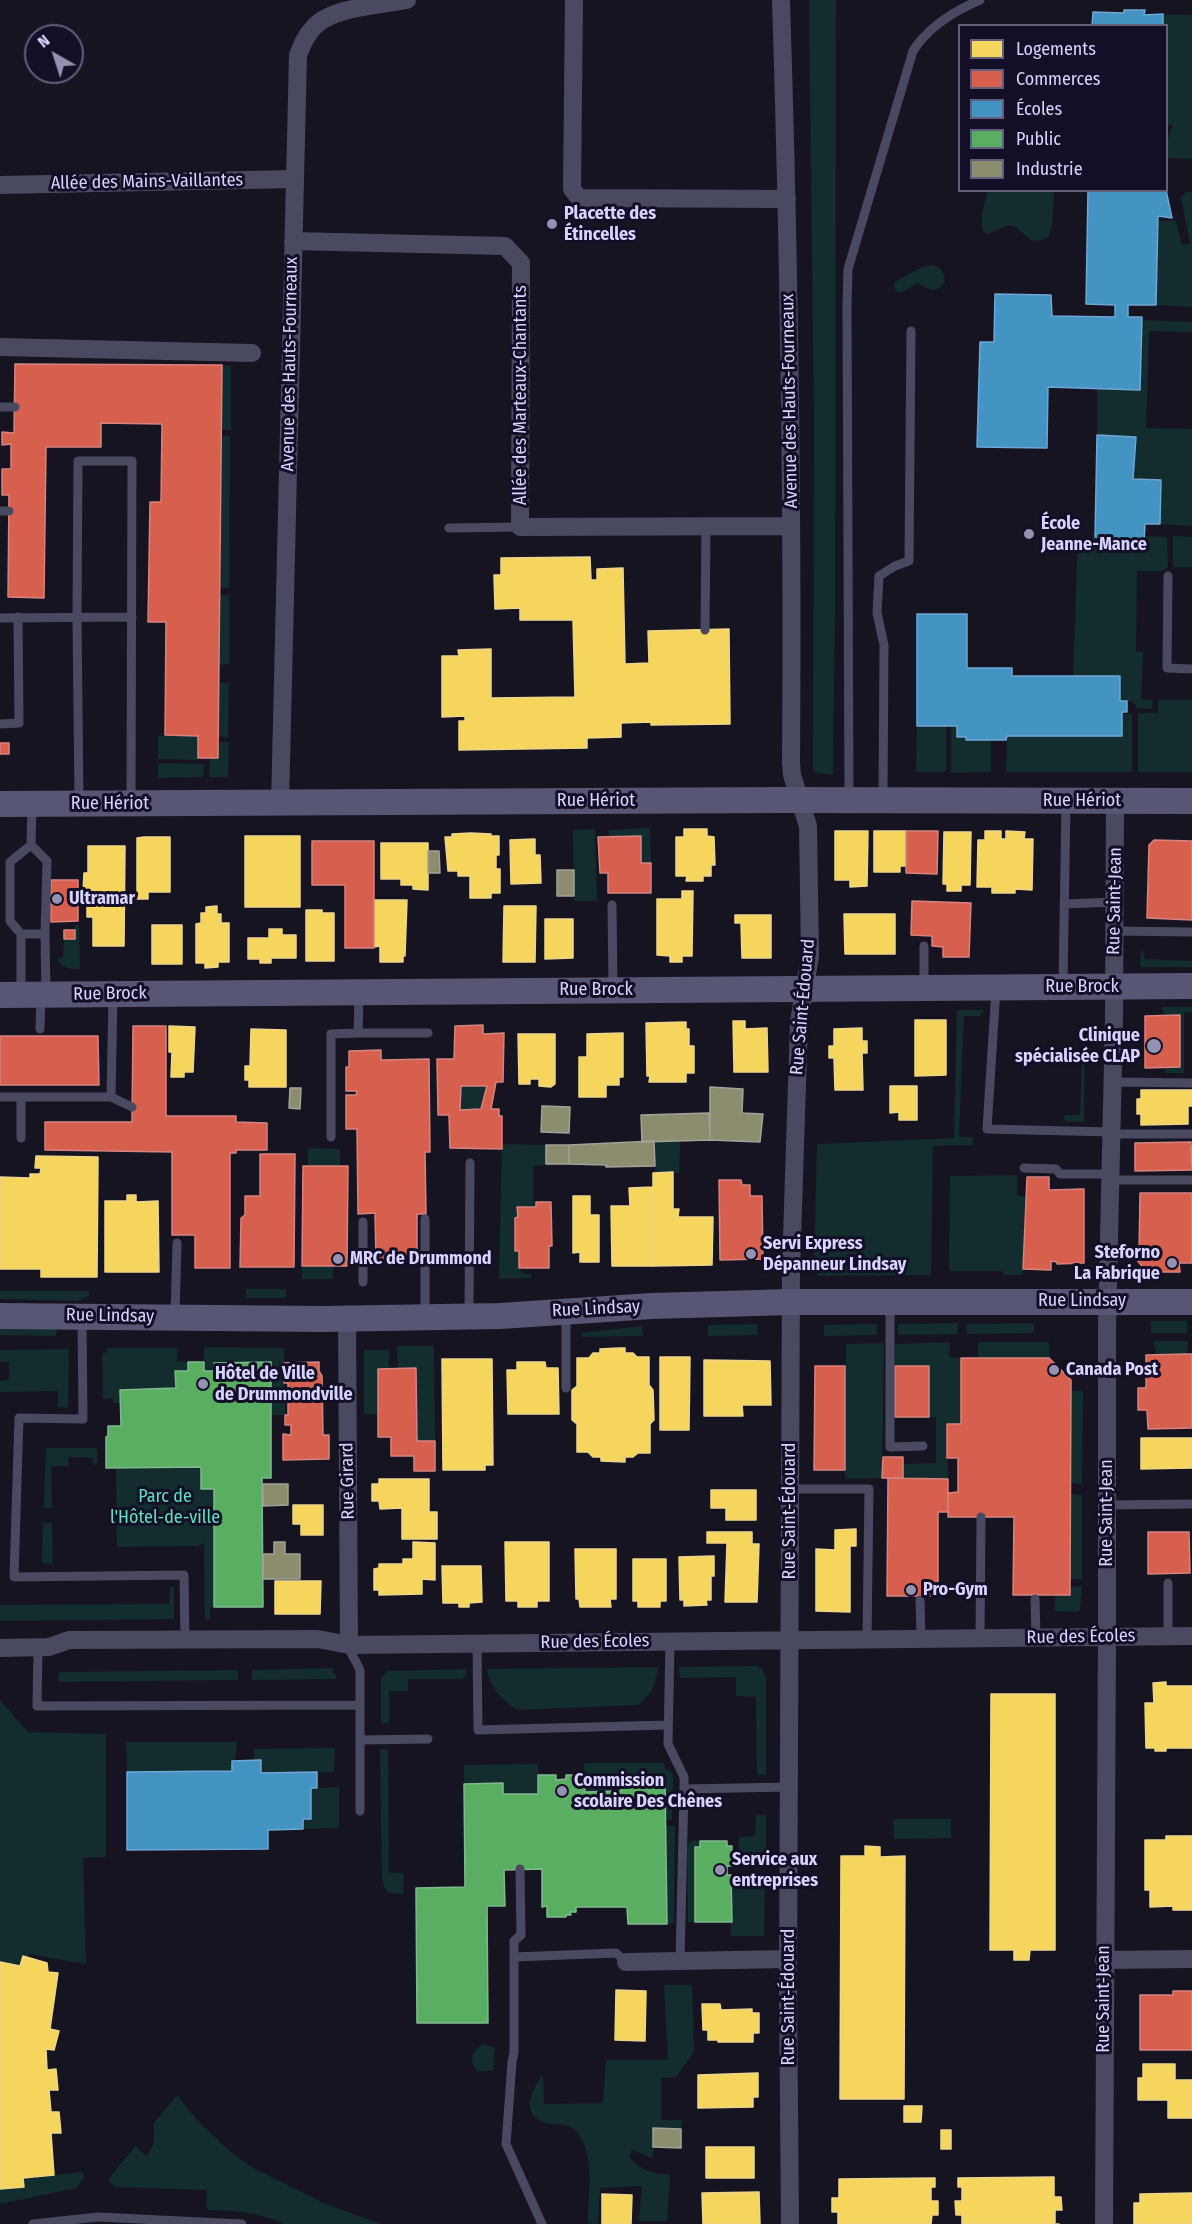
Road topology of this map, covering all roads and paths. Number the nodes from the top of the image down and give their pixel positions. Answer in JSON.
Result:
{"nodes":[{"id":1,"x":407,"y":0,"type":"edge"},
{"id":2,"x":574,"y":0,"type":"edge"},
{"id":3,"x":781,"y":0,"type":"edge"},
{"id":4,"x":980,"y":0,"type":"edge"},
{"id":5,"x":295,"y":179,"type":"junction"},
{"id":6,"x":0,"y":185,"type":"edge"},
{"id":7,"x":787,"y":199,"type":"junction"},
{"id":8,"x":293,"y":241,"type":"junction"},
{"id":9,"x":911,"y":331,"type":"dead end"},
{"id":10,"x":0,"y":347,"type":"edge"},
{"id":11,"x":252,"y":353,"type":"dead end"},
{"id":12,"x":0,"y":407,"type":"edge"},
{"id":13,"x":15,"y":407,"type":"dead end"},
{"id":14,"x":706,"y":526,"type":"junction"},
{"id":15,"x":791,"y":526,"type":"junction"},
{"id":16,"x":520,"y":527,"type":"junction"},
{"id":17,"x":449,"y":528,"type":"dead end"},
{"id":18,"x":1168,"y":576,"type":"dead end"},
{"id":19,"x":18,"y":617,"type":"junction"},
{"id":20,"x":77,"y":617,"type":"junction"},
{"id":21,"x":132,"y":617,"type":"junction"},
{"id":22,"x":0,"y":618,"type":"edge"},
{"id":23,"x":705,"y":630,"type":"dead end"},
{"id":24,"x":1192,"y":669,"type":"edge"},
{"id":25,"x":0,"y":724,"type":"edge"},
{"id":26,"x":800,"y":800,"type":"junction"},
{"id":27,"x":849,"y":800,"type":"junction"},
{"id":28,"x":883,"y":800,"type":"junction"},
{"id":29,"x":1066,"y":801,"type":"junction"},
{"id":30,"x":1116,"y":801,"type":"junction"},
{"id":31,"x":1192,"y":801,"type":"edge"},
{"id":32,"x":0,"y":804,"type":"edge"},
{"id":33,"x":32,"y":804,"type":"junction"},
{"id":34,"x":79,"y":804,"type":"junction"},
{"id":35,"x":131,"y":804,"type":"junction"},
{"id":36,"x":280,"y":804,"type":"junction"},
{"id":37,"x":31,"y":845,"type":"junction"},
{"id":38,"x":1114,"y":902,"type":"junction"},
{"id":39,"x":1064,"y":904,"type":"junction"},
{"id":40,"x":612,"y":905,"type":"dead end"},
{"id":41,"x":1114,"y":931,"type":"junction"},
{"id":42,"x":1192,"y":932,"type":"edge"},
{"id":43,"x":21,"y":934,"type":"junction"},
{"id":44,"x":45,"y":934,"type":"junction"},
{"id":45,"x":924,"y":946,"type":"dead end"},
{"id":46,"x":1192,"y":986,"type":"edge"},
{"id":47,"x":996,"y":987,"type":"junction"},
{"id":48,"x":1063,"y":987,"type":"junction"},
{"id":49,"x":1114,"y":987,"type":"junction"},
{"id":50,"x":924,"y":988,"type":"junction"},
{"id":51,"x":804,"y":989,"type":"junction"},
{"id":52,"x":613,"y":990,"type":"junction"},
{"id":53,"x":360,"y":992,"type":"junction"},
{"id":54,"x":113,"y":994,"type":"junction"},
{"id":55,"x":27,"y":995,"type":"edge"},
{"id":56,"x":40,"y":1029,"type":"dead end"},
{"id":57,"x":358,"y":1033,"type":"junction"},
{"id":58,"x":428,"y":1033,"type":"dead end"},
{"id":59,"x":1113,"y":1082,"type":"junction"},
{"id":60,"x":1192,"y":1083,"type":"edge"},
{"id":61,"x":0,"y":1097,"type":"edge"},
{"id":62,"x":21,"y":1097,"type":"junction"},
{"id":63,"x":111,"y":1097,"type":"junction"},
{"id":64,"x":132,"y":1107,"type":"dead end"},
{"id":65,"x":1112,"y":1133,"type":"junction"},
{"id":66,"x":1192,"y":1134,"type":"edge"},
{"id":67,"x":331,"y":1137,"type":"dead end"},
{"id":68,"x":21,"y":1138,"type":"dead end"},
{"id":69,"x":470,"y":1163,"type":"dead end"},
{"id":70,"x":1024,"y":1168,"type":"dead end"},
{"id":71,"x":1111,"y":1177,"type":"junction"},
{"id":72,"x":1192,"y":1179,"type":"edge"},
{"id":73,"x":425,"y":1219,"type":"dead end"},
{"id":74,"x":363,"y":1222,"type":"dead end"},
{"id":75,"x":177,"y":1243,"type":"dead end"},
{"id":76,"x":363,"y":1282,"type":"dead end"},
{"id":77,"x":890,"y":1301,"type":"junction"},
{"id":78,"x":1107,"y":1301,"type":"junction"},
{"id":79,"x":790,"y":1302,"type":"junction"},
{"id":80,"x":1192,"y":1302,"type":"edge"},
{"id":81,"x":566,"y":1311,"type":"junction"},
{"id":82,"x":0,"y":1316,"type":"edge"},
{"id":83,"x":82,"y":1316,"type":"junction"},
{"id":84,"x":175,"y":1317,"type":"junction"},
{"id":85,"x":425,"y":1317,"type":"junction"},
{"id":86,"x":468,"y":1317,"type":"junction"},
{"id":87,"x":346,"y":1318,"type":"junction"},
{"id":88,"x":566,"y":1388,"type":"dead end"},
{"id":89,"x":924,"y":1446,"type":"dead end"},
{"id":90,"x":790,"y":1489,"type":"junction"},
{"id":91,"x":1192,"y":1504,"type":"edge"},
{"id":92,"x":1107,"y":1505,"type":"junction"},
{"id":93,"x":981,"y":1517,"type":"dead end"},
{"id":94,"x":1168,"y":1583,"type":"dead end"},
{"id":95,"x":1035,"y":1599,"type":"dead end"},
{"id":96,"x":921,"y":1600,"type":"dead end"},
{"id":97,"x":1107,"y":1636,"type":"junction"},
{"id":98,"x":1168,"y":1636,"type":"junction"},
{"id":99,"x":1192,"y":1636,"type":"edge"},
{"id":100,"x":1036,"y":1637,"type":"junction"},
{"id":101,"x":921,"y":1638,"type":"junction"},
{"id":102,"x":980,"y":1638,"type":"junction"},
{"id":103,"x":867,"y":1639,"type":"junction"},
{"id":104,"x":186,"y":1640,"type":"junction"},
{"id":105,"x":789,"y":1640,"type":"junction"},
{"id":106,"x":670,"y":1641,"type":"junction"},
{"id":107,"x":477,"y":1643,"type":"junction"},
{"id":108,"x":349,"y":1645,"type":"junction"},
{"id":109,"x":0,"y":1648,"type":"edge"},
{"id":110,"x":38,"y":1648,"type":"junction"},
{"id":111,"x":360,"y":1705,"type":"junction"},
{"id":112,"x":668,"y":1725,"type":"junction"},
{"id":113,"x":428,"y":1739,"type":"dead end"},
{"id":114,"x":360,"y":1740,"type":"junction"},
{"id":115,"x":789,"y":1787,"type":"junction"},
{"id":116,"x":684,"y":1789,"type":"junction"},
{"id":117,"x":360,"y":1811,"type":"dead end"},
{"id":118,"x":520,"y":1869,"type":"dead end"},
{"id":119,"x":514,"y":1957,"type":"junction"},
{"id":120,"x":788,"y":1959,"type":"junction"},
{"id":121,"x":1192,"y":1959,"type":"edge"},
{"id":122,"x":1104,"y":1960,"type":"junction"},
{"id":123,"x":680,"y":1961,"type":"junction"},
{"id":124,"x":626,"y":1962,"type":"joint"},
{"id":125,"x":56,"y":2222,"type":"edge"},
{"id":126,"x":33,"y":2224,"type":"edge"},
{"id":127,"x":243,"y":2224,"type":"edge"},
{"id":128,"x":542,"y":2224,"type":"edge"},
{"id":129,"x":790,"y":2224,"type":"edge"},
{"id":130,"x":1104,"y":2224,"type":"edge"}],
"edges":[{"from":1,"to":5,"type":"street","name":"Avenue des Hauts-Fourneaux"},
{"from":2,"to":7,"type":"street"},
{"from":3,"to":7,"type":"street","name":"Avenue des Hauts-Fourneaux"},
{"from":4,"to":27,"type":"lane"},
{"from":5,"to":6,"type":"street","name":"Allée des Mains-Vaillantes"},
{"from":5,"to":8,"type":"street","name":"Avenue des Hauts-Fourneaux"},
{"from":7,"to":15,"type":"street","name":"Avenue des Hauts-Fourneaux"},
{"from":8,"to":16,"type":"street","name":"Allée des Marteaux-Chantants"},
{"from":8,"to":36,"type":"street","name":"Avenue des Hauts-Fourneaux"},
{"from":9,"to":28,"type":"lane"},
{"from":10,"to":11,"type":"street"},
{"from":12,"to":13,"type":"lane"},
{"from":14,"to":15,"type":"street","name":"Allée des Marteaux-Chantants"},
{"from":14,"to":16,"type":"street","name":"Allée des Marteaux-Chantants"},
{"from":14,"to":23,"type":"lane"},
{"from":15,"to":26,"type":"street","name":"Avenue des Hauts-Fourneaux"},
{"from":16,"to":17,"type":"lane"},
{"from":18,"to":24,"type":"lane"},
{"from":19,"to":20,"type":"lane"},
{"from":19,"to":22,"type":"lane"},
{"from":19,"to":25,"type":"lane"},
{"from":20,"to":21,"type":"lane"},
{"from":20,"to":21,"type":"lane"},
{"from":20,"to":34,"type":"lane"},
{"from":21,"to":35,"type":"lane"},
{"from":26,"to":27,"type":"street","name":"Rue Hériot"},
{"from":26,"to":36,"type":"street","name":"Rue Hériot"},
{"from":26,"to":51,"type":"street","name":"Rue Saint-Édouard"},
{"from":27,"to":28,"type":"street","name":"Rue Hériot"},
{"from":28,"to":29,"type":"street","name":"Rue Hériot"},
{"from":29,"to":30,"type":"street","name":"Rue Hériot"},
{"from":29,"to":39,"type":"lane"},
{"from":30,"to":31,"type":"street","name":"Rue Hériot"},
{"from":30,"to":38,"type":"street","name":"Rue Saint-Jean"},
{"from":32,"to":33,"type":"street","name":"Rue Hériot"},
{"from":33,"to":34,"type":"street","name":"Rue Hériot"},
{"from":33,"to":37,"type":"lane"},
{"from":34,"to":35,"type":"street","name":"Rue Hériot"},
{"from":35,"to":36,"type":"street","name":"Rue Hériot"},
{"from":37,"to":43,"type":"lane"},
{"from":37,"to":44,"type":"lane"},
{"from":38,"to":39,"type":"lane"},
{"from":38,"to":41,"type":"street","name":"Rue Saint-Jean"},
{"from":39,"to":48,"type":"lane"},
{"from":40,"to":52,"type":"lane"},
{"from":41,"to":42,"type":"lane"},
{"from":41,"to":49,"type":"street","name":"Rue Saint-Jean"},
{"from":43,"to":44,"type":"lane"},
{"from":43,"to":55,"type":"lane"},
{"from":44,"to":55,"type":"lane"},
{"from":45,"to":50,"type":"lane"},
{"from":46,"to":49,"type":"street","name":"Rue Brock"},
{"from":47,"to":48,"type":"street","name":"Rue Brock"},
{"from":47,"to":50,"type":"street","name":"Rue Brock"},
{"from":47,"to":65,"type":"lane"},
{"from":48,"to":49,"type":"street","name":"Rue Brock"},
{"from":49,"to":59,"type":"street","name":"Rue Saint-Jean"},
{"from":50,"to":51,"type":"street","name":"Rue Brock"},
{"from":51,"to":52,"type":"street","name":"Rue Brock"},
{"from":51,"to":79,"type":"street","name":"Rue Saint-Édouard"},
{"from":52,"to":53,"type":"street","name":"Rue Brock"},
{"from":53,"to":54,"type":"street","name":"Rue Brock"},
{"from":53,"to":57,"type":"lane"},
{"from":54,"to":55,"type":"street","name":"Rue Brock"},
{"from":54,"to":63,"type":"lane"},
{"from":55,"to":56,"type":"lane"},
{"from":57,"to":58,"type":"lane"},
{"from":57,"to":67,"type":"lane"},
{"from":59,"to":60,"type":"lane"},
{"from":59,"to":65,"type":"street","name":"Rue Saint-Jean"},
{"from":61,"to":62,"type":"lane"},
{"from":62,"to":63,"type":"lane"},
{"from":62,"to":68,"type":"lane"},
{"from":63,"to":64,"type":"lane"},
{"from":65,"to":66,"type":"lane"},
{"from":65,"to":71,"type":"street","name":"Rue Saint-Jean"},
{"from":69,"to":86,"type":"lane"},
{"from":70,"to":71,"type":"lane"},
{"from":71,"to":72,"type":"lane"},
{"from":71,"to":78,"type":"street","name":"Rue Saint-Jean"},
{"from":73,"to":85,"type":"lane"},
{"from":74,"to":76,"type":"lane"},
{"from":75,"to":84,"type":"lane"},
{"from":77,"to":78,"type":"street","name":"Rue Lindsay"},
{"from":77,"to":79,"type":"street","name":"Rue Lindsay"},
{"from":77,"to":89,"type":"lane"},
{"from":78,"to":80,"type":"street","name":"Rue Lindsay"},
{"from":78,"to":92,"type":"street","name":"Rue Saint-Jean"},
{"from":79,"to":81,"type":"street","name":"Rue Lindsay"},
{"from":79,"to":90,"type":"street","name":"Rue Saint-Édouard"},
{"from":81,"to":86,"type":"street","name":"Rue Lindsay"},
{"from":81,"to":88,"type":"lane"},
{"from":82,"to":83,"type":"street","name":"Rue Lindsay"},
{"from":83,"to":84,"type":"street","name":"Rue Lindsay"},
{"from":83,"to":104,"type":"lane"},
{"from":84,"to":87,"type":"street","name":"Rue Lindsay"},
{"from":85,"to":86,"type":"street","name":"Rue Lindsay"},
{"from":85,"to":87,"type":"street","name":"Rue Lindsay"},
{"from":87,"to":108,"type":"street","name":"Rue Girard"},
{"from":90,"to":103,"type":"lane"},
{"from":90,"to":105,"type":"street","name":"Rue Saint-Édouard"},
{"from":91,"to":92,"type":"lane"},
{"from":92,"to":97,"type":"street","name":"Rue Saint-Jean"},
{"from":93,"to":102,"type":"lane"},
{"from":94,"to":98,"type":"lane"},
{"from":95,"to":100,"type":"lane"},
{"from":96,"to":101,"type":"lane"},
{"from":97,"to":98,"type":"street","name":"Rue des Écoles"},
{"from":97,"to":100,"type":"street","name":"Rue des Écoles"},
{"from":97,"to":122,"type":"street","name":"Rue Saint-Jean"},
{"from":98,"to":99,"type":"street","name":"Rue des Écoles"},
{"from":100,"to":102,"type":"street","name":"Rue des Écoles"},
{"from":101,"to":102,"type":"street","name":"Rue des Écoles"},
{"from":101,"to":103,"type":"street","name":"Rue des Écoles"},
{"from":103,"to":105,"type":"street","name":"Rue des Écoles"},
{"from":104,"to":108,"type":"street","name":"Rue des Écoles"},
{"from":104,"to":110,"type":"street","name":"Rue des Écoles"},
{"from":105,"to":106,"type":"street","name":"Rue des Écoles"},
{"from":105,"to":115,"type":"street","name":"Rue Saint-Édouard"},
{"from":106,"to":107,"type":"street","name":"Rue des Écoles"},
{"from":106,"to":112,"type":"lane"},
{"from":107,"to":108,"type":"street","name":"Rue des Écoles"},
{"from":107,"to":112,"type":"lane"},
{"from":108,"to":111,"type":"lane"},
{"from":109,"to":110,"type":"street","name":"Rue des Écoles"},
{"from":110,"to":111,"type":"lane"},
{"from":111,"to":114,"type":"lane"},
{"from":112,"to":116,"type":"lane"},
{"from":113,"to":114,"type":"lane"},
{"from":114,"to":117,"type":"lane"},
{"from":115,"to":116,"type":"lane"},
{"from":115,"to":120,"type":"street","name":"Rue Saint-Édouard"},
{"from":116,"to":123,"type":"lane"},
{"from":118,"to":119,"type":"lane"},
{"from":119,"to":124,"type":"lane"},
{"from":119,"to":128,"type":"lane"},
{"from":120,"to":123,"type":"street"},
{"from":120,"to":129,"type":"street","name":"Rue Saint-Édouard"},
{"from":121,"to":122,"type":"street"},
{"from":122,"to":130,"type":"street","name":"Rue Saint-Jean"},
{"from":123,"to":124,"type":"street"},
{"from":125,"to":126,"type":"lane"},
{"from":125,"to":127,"type":"lane"}]}
